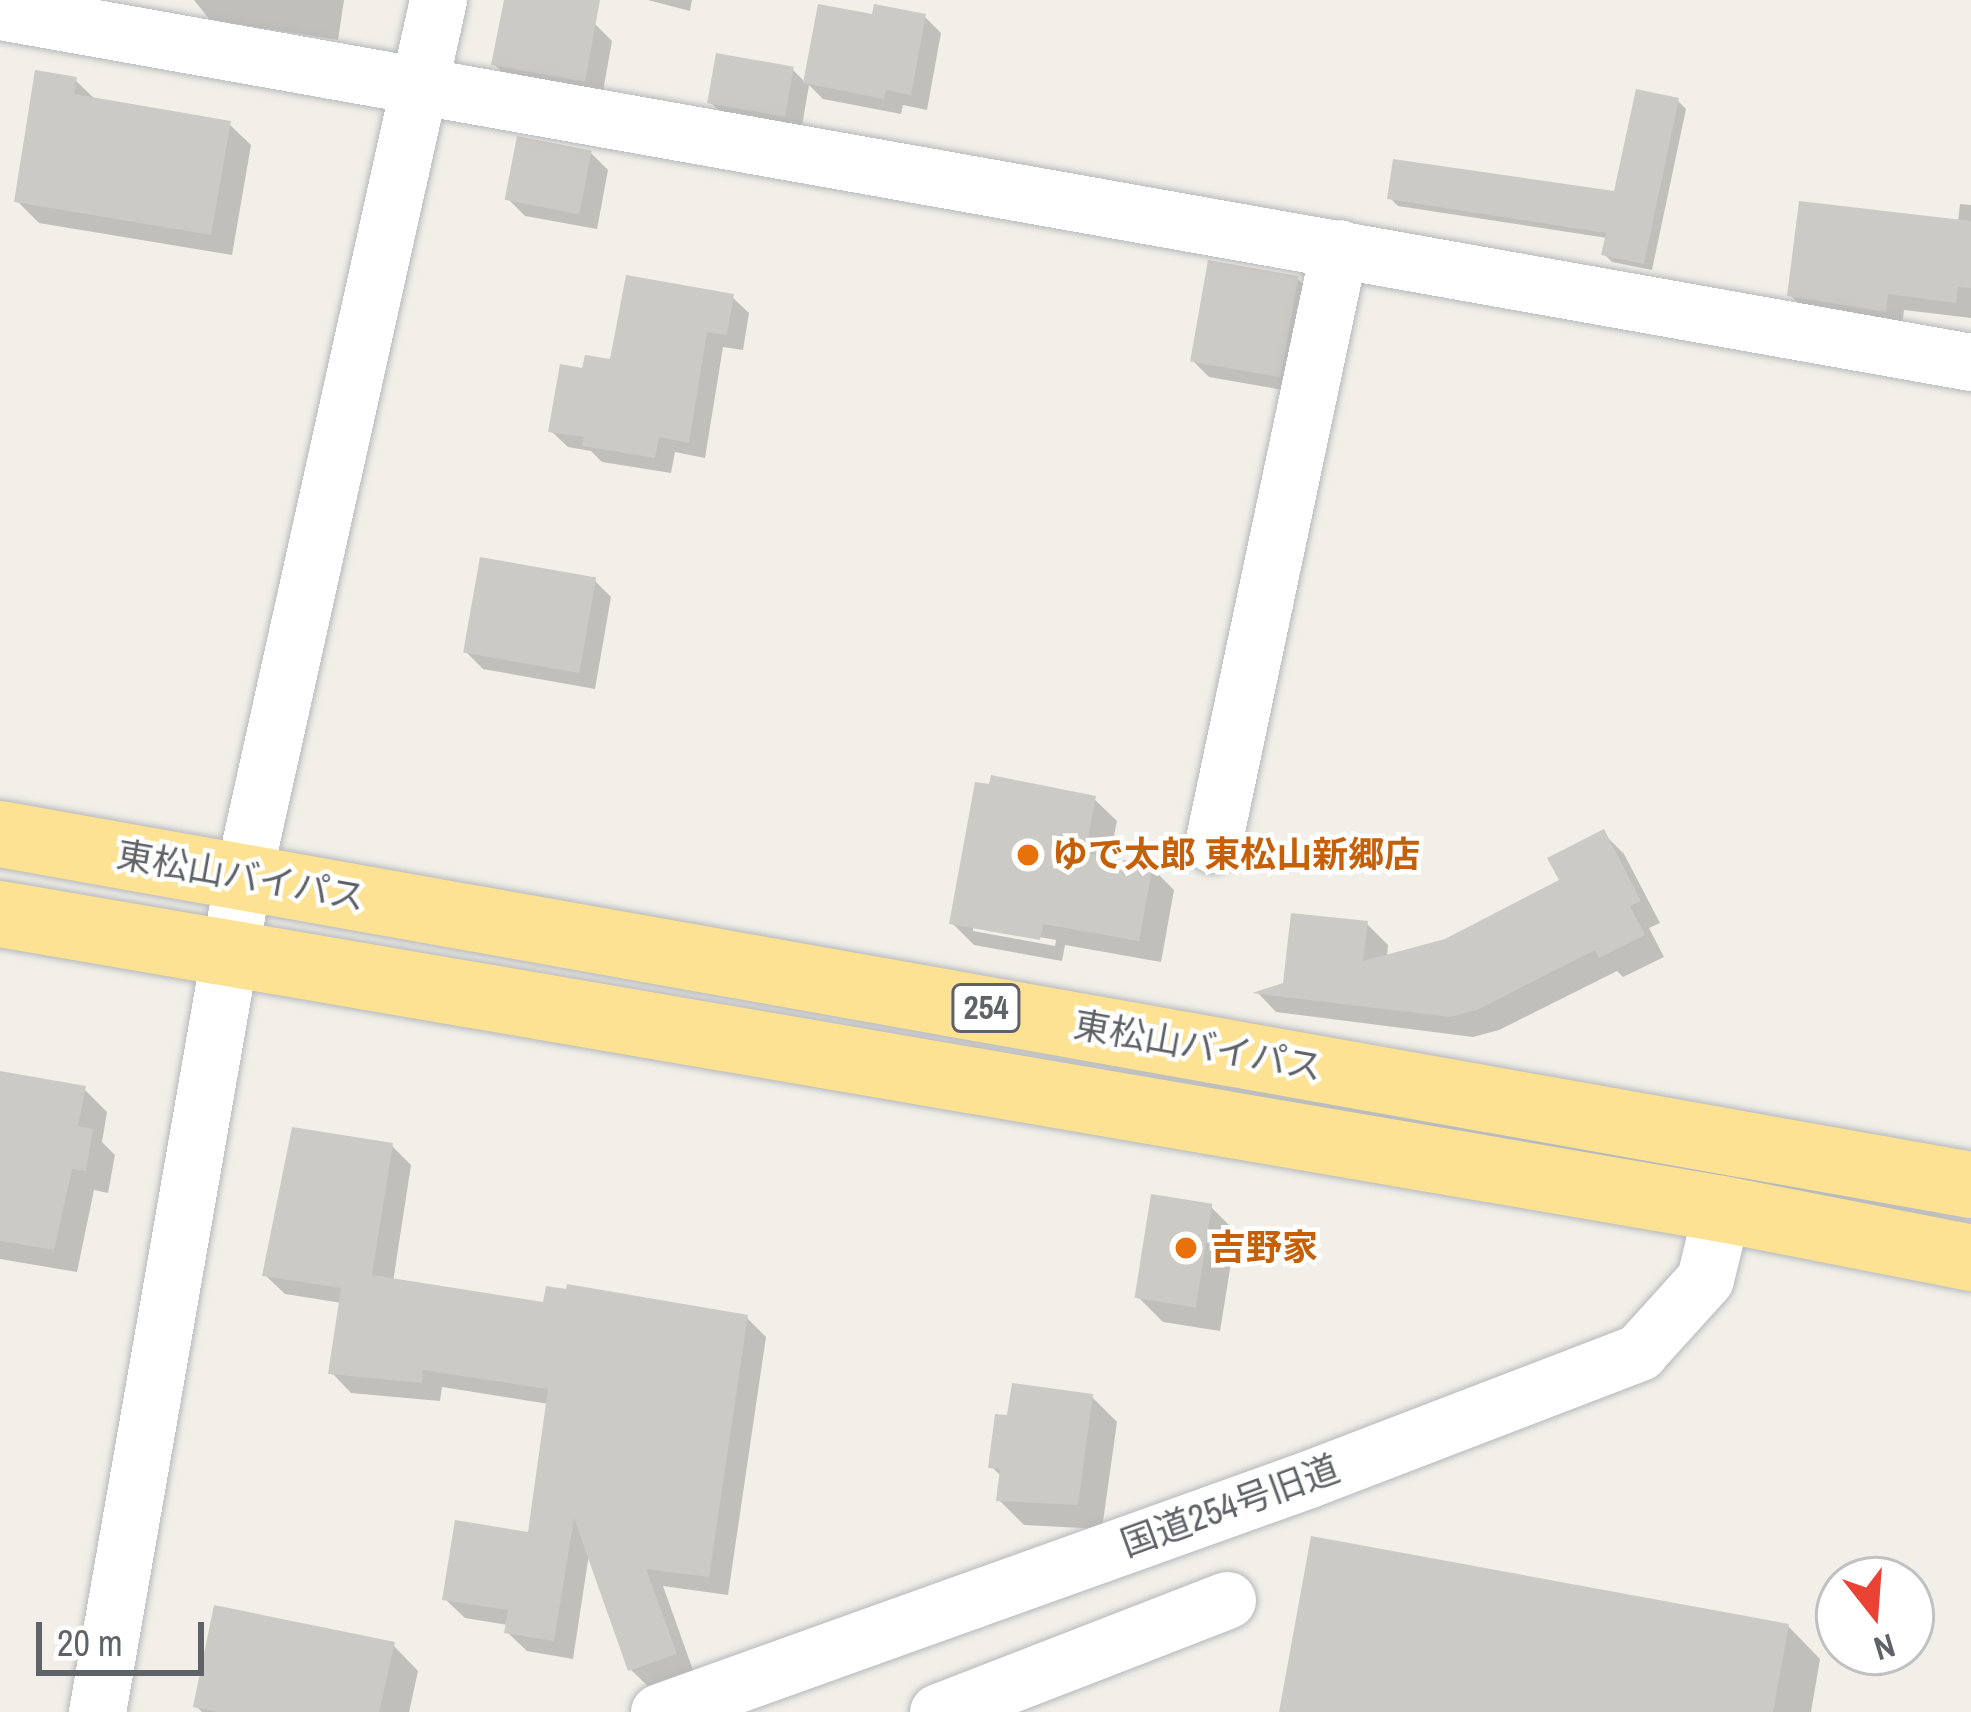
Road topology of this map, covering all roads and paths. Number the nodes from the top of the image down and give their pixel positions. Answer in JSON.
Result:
{"nodes":[{"id":1,"x":439,"y":0,"type":"edge"},
{"id":2,"x":0,"y":11,"type":"edge"},
{"id":3,"x":420,"y":87,"type":"junction"},
{"id":4,"x":1339,"y":248,"type":"junction"},
{"id":5,"x":1971,"y":362,"type":"edge"},
{"id":6,"x":0,"y":834,"type":"edge"},
{"id":7,"x":1214,"y":844,"type":"dead end"},
{"id":8,"x":243,"y":876,"type":"junction"},
{"id":9,"x":0,"y":914,"type":"edge"},
{"id":10,"x":229,"y":950,"type":"junction"},
{"id":11,"x":1971,"y":1185,"type":"edge"},
{"id":12,"x":1722,"y":1210,"type":"junction"},
{"id":13,"x":1971,"y":1258,"type":"edge"},
{"id":14,"x":1227,"y":1600,"type":"dead end"},
{"id":15,"x":97,"y":1712,"type":"edge"},
{"id":16,"x":659,"y":1712,"type":"edge"},
{"id":17,"x":938,"y":1712,"type":"edge"}],
"edges":[{"from":1,"to":3,"type":"street"},
{"from":2,"to":3,"type":"street"},
{"from":3,"to":4,"type":"street"},
{"from":3,"to":8,"type":"street"},
{"from":4,"to":5,"type":"street"},
{"from":4,"to":7,"type":"street"},
{"from":6,"to":8,"type":"highway","name":"東松山バイパス","number":"254"},
{"from":8,"to":10,"type":"street"},
{"from":8,"to":11,"type":"highway","name":"東松山バイパス","number":"254"},
{"from":9,"to":10,"type":"highway","name":"東松山バイパス","number":"254"},
{"from":10,"to":12,"type":"highway","name":"東松山バイパス","number":"254"},
{"from":10,"to":15,"type":"street"},
{"from":12,"to":13,"type":"highway","name":"東松山バイパス","number":"254"},
{"from":12,"to":16,"type":"street","name":"国道254号旧道"},
{"from":14,"to":17,"type":"street"}]}
